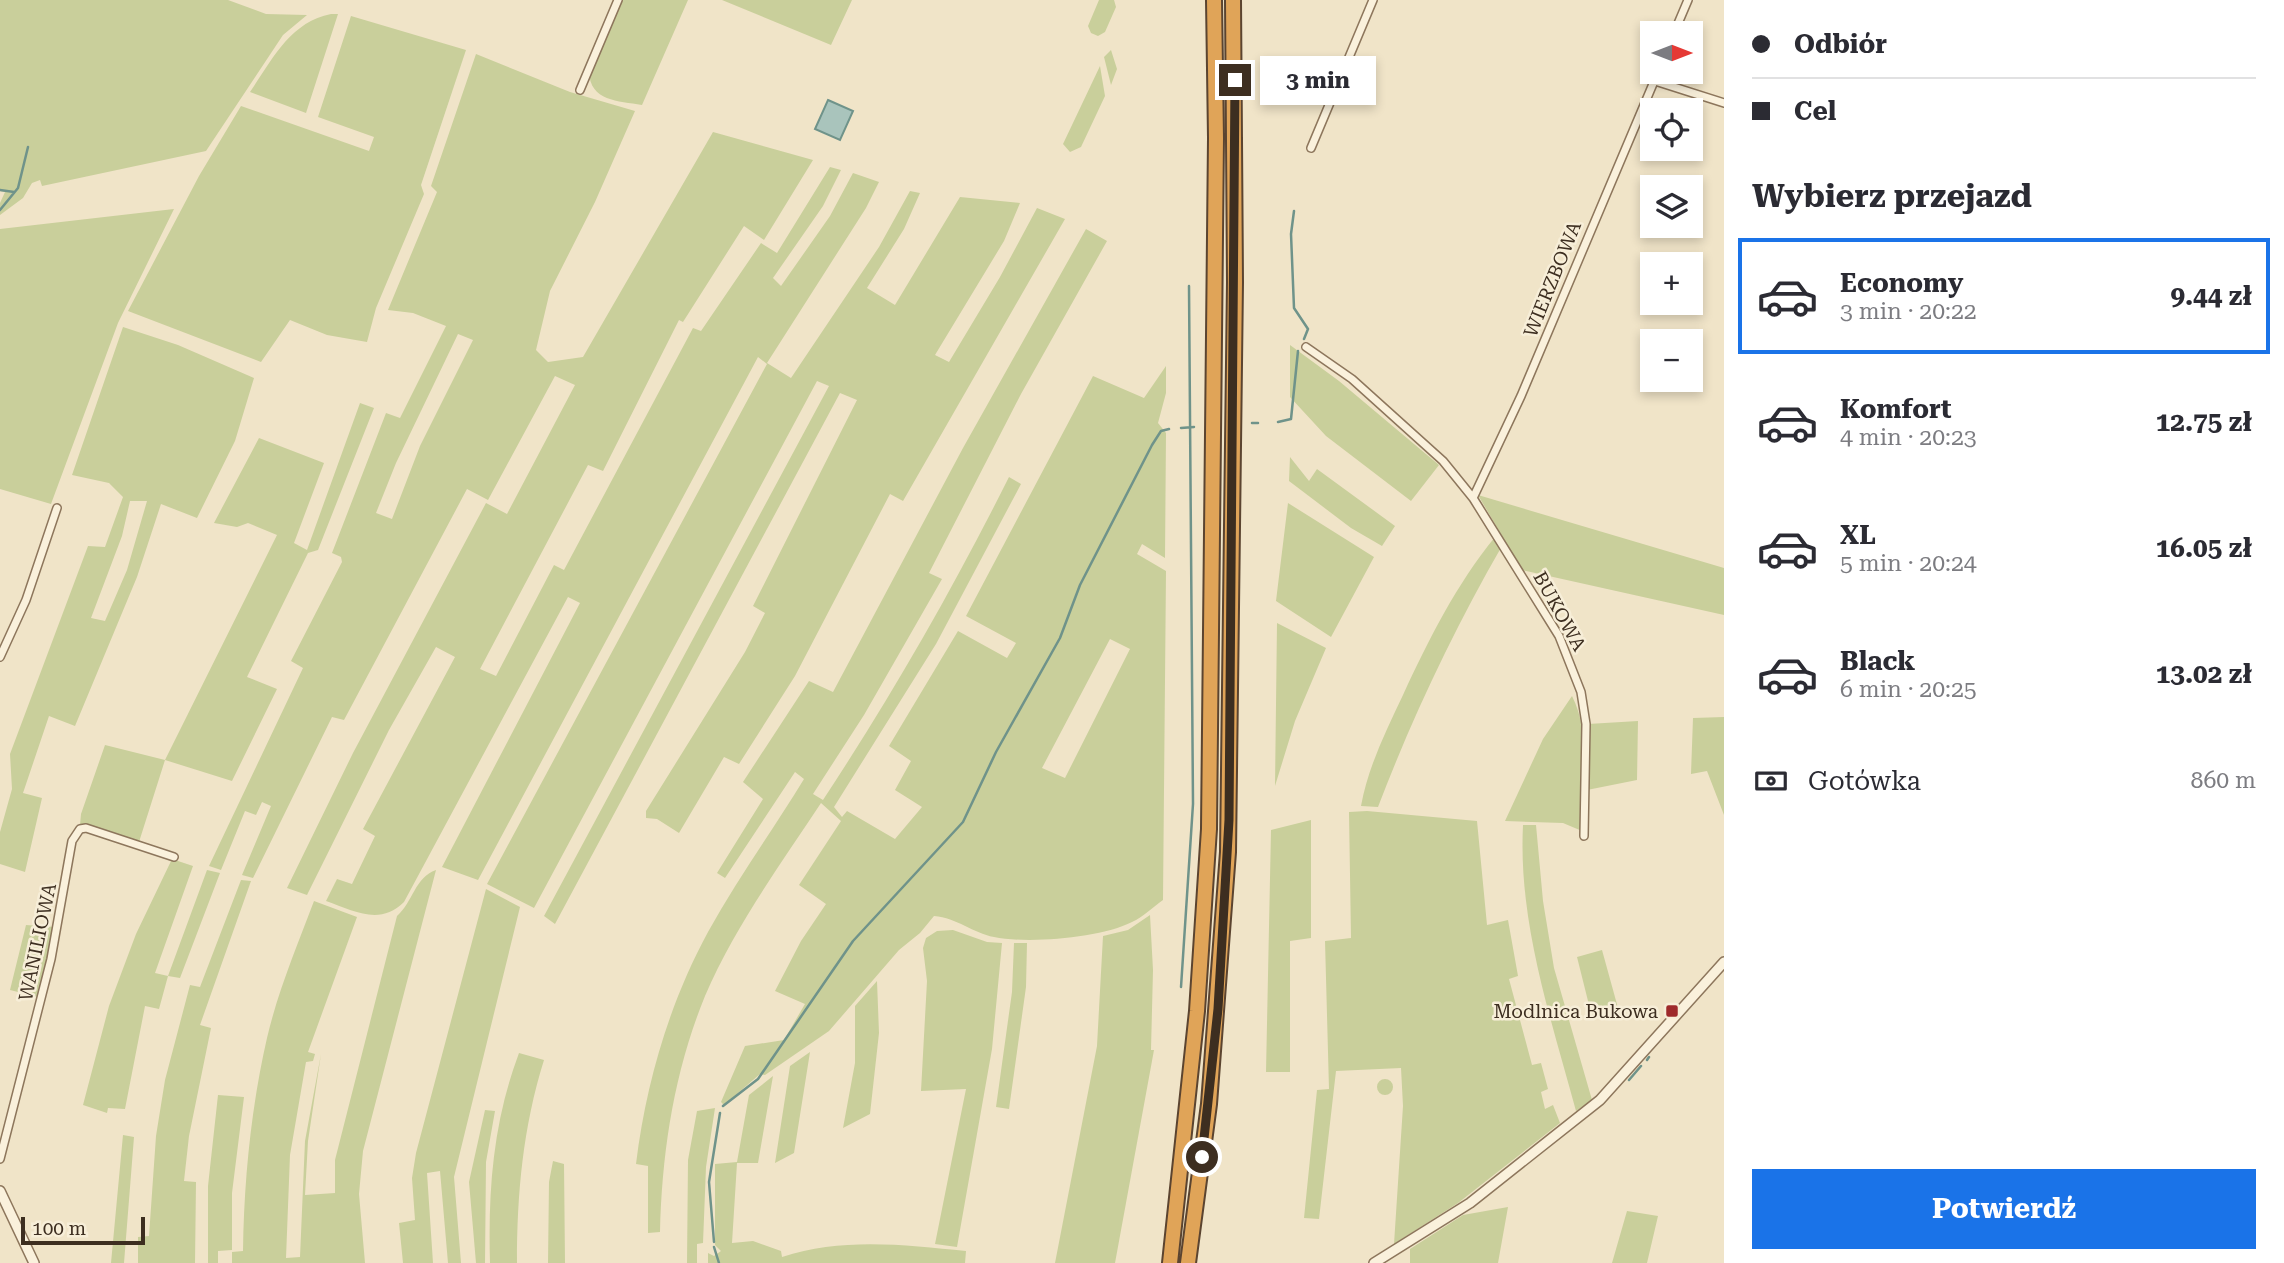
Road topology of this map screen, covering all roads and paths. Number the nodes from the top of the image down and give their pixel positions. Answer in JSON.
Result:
{"nodes":[{"id":1,"x":618,"y":0,"type":"edge"},
{"id":2,"x":1214,"y":0,"type":"edge"},
{"id":3,"x":1233,"y":0,"type":"edge"},
{"id":4,"x":1373,"y":0,"type":"edge"},
{"id":5,"x":1688,"y":0,"type":"edge"},
{"id":6,"x":1679,"y":21,"type":"edge"},
{"id":7,"x":1654,"y":84,"type":"edge"},
{"id":8,"x":1664,"y":84,"type":"edge"},
{"id":9,"x":580,"y":90,"type":"dead end"},
{"id":10,"x":1724,"y":103,"type":"edge"},
{"id":11,"x":1311,"y":148,"type":"dead end"},
{"id":12,"x":1306,"y":347,"type":"dead end"},
{"id":13,"x":1474,"y":498,"type":"junction"},
{"id":14,"x":58,"y":508,"type":"dead end"},
{"id":15,"x":0,"y":657,"type":"edge"},
{"id":16,"x":1584,"y":836,"type":"dead end"},
{"id":17,"x":174,"y":857,"type":"dead end"},
{"id":18,"x":1724,"y":962,"type":"edge"},
{"id":19,"x":0,"y":1159,"type":"edge"},
{"id":20,"x":0,"y":1191,"type":"edge"},
{"id":21,"x":34,"y":1263,"type":"edge"},
{"id":22,"x":1170,"y":1263,"type":"edge"},
{"id":23,"x":1188,"y":1263,"type":"edge"},
{"id":24,"x":1374,"y":1263,"type":"edge"}],
"edges":[{"from":1,"to":9,"type":"street"},
{"from":2,"to":22,"type":"highway"},
{"from":3,"to":23,"type":"highway"},
{"from":4,"to":11,"type":"street"},
{"from":5,"to":6,"type":"street"},
{"from":7,"to":13,"type":"street","name":"WIERZBOWA"},
{"from":8,"to":10,"type":"street"},
{"from":12,"to":13,"type":"street","name":"BUKOWA"},
{"from":13,"to":16,"type":"street","name":"BUKOWA"},
{"from":14,"to":15,"type":"street"},
{"from":17,"to":19,"type":"street","name":"WANILIOWA"},
{"from":18,"to":24,"type":"street"},
{"from":20,"to":21,"type":"street"}]}
